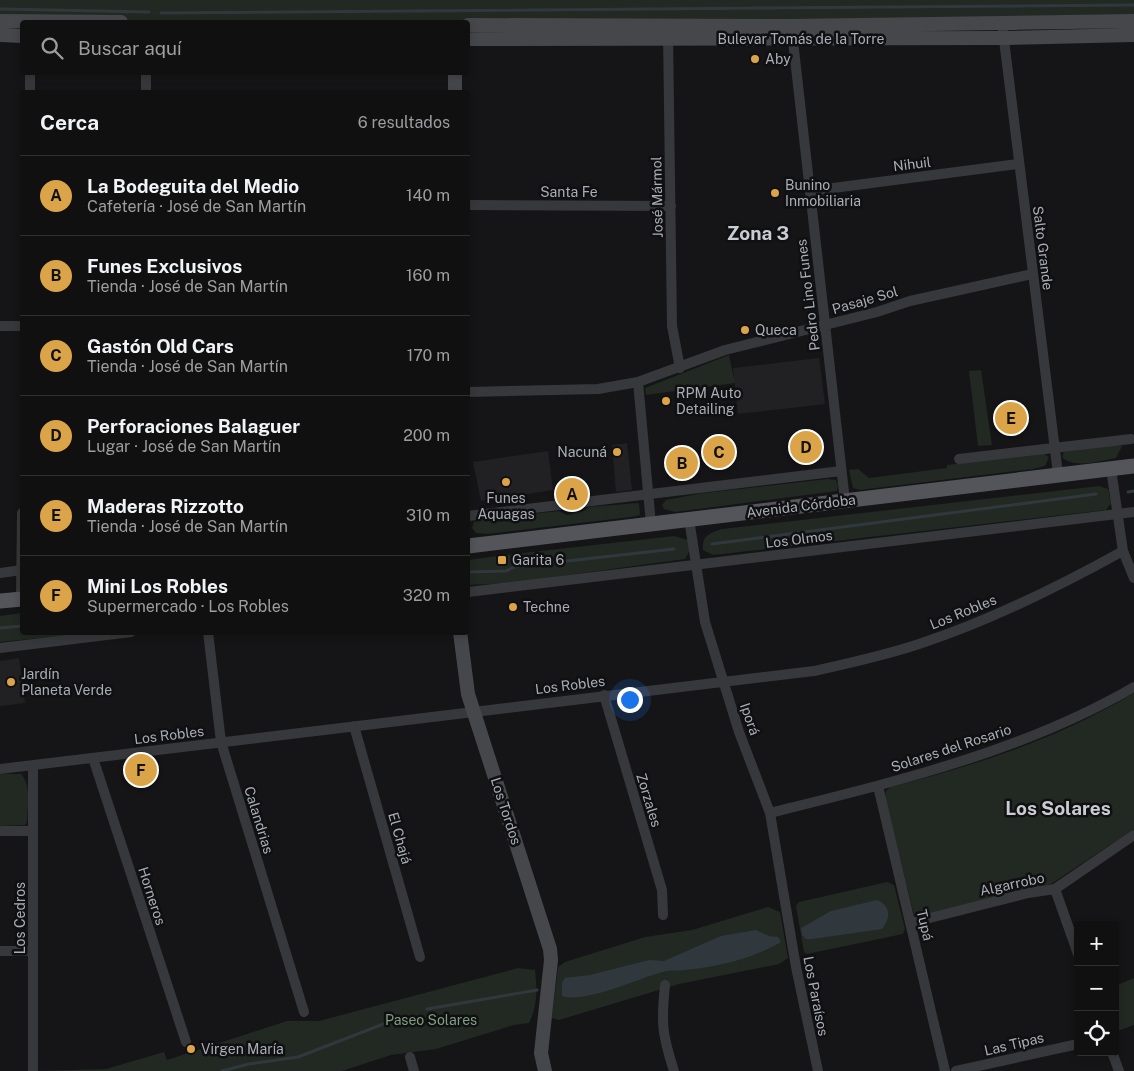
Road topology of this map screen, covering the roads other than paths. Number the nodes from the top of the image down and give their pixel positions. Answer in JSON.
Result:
{"nodes":[{"id":1,"x":0,"y":21,"type":"edge"},
{"id":2,"x":1134,"y":21,"type":"edge"},
{"id":3,"x":20,"y":22,"type":"edge"},
{"id":4,"x":470,"y":25,"type":"edge"},
{"id":5,"x":1003,"y":31,"type":"junction"},
{"id":6,"x":668,"y":32,"type":"junction"},
{"id":7,"x":792,"y":32,"type":"junction"},
{"id":8,"x":0,"y":35,"type":"edge"},
{"id":9,"x":1134,"y":35,"type":"edge"},
{"id":10,"x":20,"y":36,"type":"edge"},
{"id":11,"x":470,"y":39,"type":"edge"},
{"id":12,"x":30,"y":75,"type":"edge"},
{"id":13,"x":146,"y":75,"type":"edge"},
{"id":14,"x":455,"y":75,"type":"edge"},
{"id":15,"x":30,"y":90,"type":"edge"},
{"id":16,"x":146,"y":90,"type":"edge"},
{"id":17,"x":455,"y":90,"type":"edge"},
{"id":18,"x":1018,"y":164,"type":"junction"},
{"id":19,"x":810,"y":191,"type":"junction"},
{"id":20,"x":470,"y":205,"type":"edge"},
{"id":21,"x":671,"y":206,"type":"junction"},
{"id":22,"x":1032,"y":274,"type":"junction"},
{"id":23,"x":825,"y":325,"type":"junction"},
{"id":24,"x":0,"y":326,"type":"edge"},
{"id":25,"x":20,"y":326,"type":"edge"},
{"id":26,"x":680,"y":368,"type":"junction"},
{"id":27,"x":638,"y":382,"type":"junction"},
{"id":28,"x":470,"y":392,"type":"edge"},
{"id":29,"x":1131,"y":439,"type":"dead end"},
{"id":30,"x":1055,"y":448,"type":"junction"},
{"id":31,"x":959,"y":459,"type":"dead end"},
{"id":32,"x":1134,"y":466,"type":"edge"},
{"id":33,"x":1111,"y":468,"type":"junction"},
{"id":34,"x":841,"y":470,"type":"junction"},
{"id":35,"x":1058,"y":474,"type":"junction"},
{"id":36,"x":648,"y":494,"type":"junction"},
{"id":37,"x":845,"y":501,"type":"junction"},
{"id":38,"x":1134,"y":512,"type":"edge"},
{"id":39,"x":1118,"y":514,"type":"junction"},
{"id":40,"x":470,"y":516,"type":"edge"},
{"id":41,"x":689,"y":519,"type":"junction"},
{"id":42,"x":651,"y":524,"type":"junction"},
{"id":43,"x":470,"y":546,"type":"edge"},
{"id":44,"x":1123,"y":551,"type":"junction"},
{"id":45,"x":697,"y":565,"type":"junction"},
{"id":46,"x":20,"y":570,"type":"edge"},
{"id":47,"x":0,"y":573,"type":"edge"},
{"id":48,"x":1134,"y":578,"type":"edge"},
{"id":49,"x":470,"y":592,"type":"edge"},
{"id":50,"x":20,"y":599,"type":"edge"},
{"id":51,"x":0,"y":601,"type":"edge"},
{"id":52,"x":106,"y":635,"type":"edge"},
{"id":53,"x":208,"y":635,"type":"edge"},
{"id":54,"x":460,"y":635,"type":"edge"},
{"id":55,"x":0,"y":648,"type":"edge"},
{"id":56,"x":723,"y":682,"type":"junction"},
{"id":57,"x":1134,"y":687,"type":"edge"},
{"id":58,"x":604,"y":695,"type":"junction"},
{"id":59,"x":474,"y":712,"type":"junction"},
{"id":60,"x":354,"y":726,"type":"junction"},
{"id":61,"x":221,"y":742,"type":"junction"},
{"id":62,"x":93,"y":758,"type":"junction"},
{"id":63,"x":33,"y":765,"type":"junction"},
{"id":64,"x":0,"y":769,"type":"edge"},
{"id":65,"x":878,"y":786,"type":"junction"},
{"id":66,"x":770,"y":813,"type":"junction"},
{"id":67,"x":0,"y":831,"type":"edge"},
{"id":68,"x":33,"y":831,"type":"junction"},
{"id":69,"x":1134,"y":835,"type":"edge"},
{"id":70,"x":1055,"y":889,"type":"junction"},
{"id":71,"x":663,"y":914,"type":"dead end"},
{"id":72,"x":910,"y":923,"type":"junction"},
{"id":73,"x":789,"y":926,"type":"joint"},
{"id":74,"x":1074,"y":943,"type":"edge"},
{"id":75,"x":0,"y":951,"type":"edge"},
{"id":76,"x":33,"y":951,"type":"junction"},
{"id":77,"x":420,"y":957,"type":"dead end"},
{"id":78,"x":666,"y":985,"type":"dead end"},
{"id":79,"x":304,"y":1012,"type":"dead end"},
{"id":80,"x":186,"y":1042,"type":"dead end"},
{"id":81,"x":1074,"y":1045,"type":"edge"},
{"id":82,"x":1113,"y":1056,"type":"edge"},
{"id":83,"x":410,"y":1057,"type":"dead end"},
{"id":84,"x":34,"y":1071,"type":"edge"},
{"id":85,"x":414,"y":1071,"type":"edge"},
{"id":86,"x":545,"y":1071,"type":"edge"},
{"id":87,"x":674,"y":1071,"type":"edge"},
{"id":88,"x":818,"y":1071,"type":"edge"},
{"id":89,"x":945,"y":1071,"type":"edge"},
{"id":90,"x":956,"y":1071,"type":"edge"},
{"id":91,"x":1119,"y":1071,"type":"edge"}],
"edges":[{"from":1,"to":3,"type":"street"},
{"from":2,"to":5,"type":"street","name":"Bulevar Tomás de la Torre"},
{"from":4,"to":6,"type":"street","name":"Bulevar Tomás de la Torre"},
{"from":5,"to":7,"type":"street","name":"Bulevar Tomás de la Torre"},
{"from":5,"to":9,"type":"street","name":"Bulevar Tomás de la Torre"},
{"from":5,"to":18,"type":"street","name":"Salto Grande"},
{"from":6,"to":7,"type":"street","name":"Bulevar Tomás de la Torre"},
{"from":6,"to":11,"type":"street","name":"Bulevar Tomás de la Torre"},
{"from":6,"to":21,"type":"street","name":"José Mármol"},
{"from":7,"to":19,"type":"street","name":"Pedro Lino Funes"},
{"from":8,"to":10,"type":"street"},
{"from":12,"to":15,"type":"street"},
{"from":13,"to":16,"type":"street"},
{"from":14,"to":17,"type":"street"},
{"from":18,"to":19,"type":"street","name":"Nihuil"},
{"from":18,"to":22,"type":"street","name":"Salto Grande"},
{"from":19,"to":23,"type":"street","name":"Pedro Lino Funes"},
{"from":20,"to":21,"type":"street","name":"Santa Fe"},
{"from":21,"to":26,"type":"street","name":"José Mármol"},
{"from":22,"to":23,"type":"street","name":"Pasaje Sol"},
{"from":22,"to":30,"type":"street","name":"Salto Grande"},
{"from":23,"to":26,"type":"street","name":"Pasaje Sol"},
{"from":23,"to":34,"type":"street","name":"Pedro Lino Funes"},
{"from":24,"to":25,"type":"street"},
{"from":26,"to":27,"type":"street","name":"Pasaje Sol"},
{"from":27,"to":28,"type":"street","name":"Pasaje Sol"},
{"from":27,"to":36,"type":"street"},
{"from":29,"to":30,"type":"street"},
{"from":30,"to":31,"type":"street"},
{"from":30,"to":35,"type":"street","name":"Salto Grande"},
{"from":32,"to":33,"type":"main road","name":"Avenida Córdoba"},
{"from":33,"to":35,"type":"main road","name":"Avenida Córdoba"},
{"from":33,"to":39,"type":"street"},
{"from":34,"to":36,"type":"street"},
{"from":34,"to":37,"type":"street","name":"Pedro Lino Funes"},
{"from":35,"to":37,"type":"main road","name":"Avenida Córdoba"},
{"from":36,"to":40,"type":"street"},
{"from":36,"to":42,"type":"street"},
{"from":37,"to":41,"type":"main road","name":"Avenida Córdoba"},
{"from":38,"to":39,"type":"street","name":"Los Olmos"},
{"from":39,"to":44,"type":"street"},
{"from":39,"to":45,"type":"street","name":"Los Olmos"},
{"from":41,"to":42,"type":"main road","name":"Avenida Córdoba"},
{"from":41,"to":45,"type":"street","name":"Iporá"},
{"from":42,"to":43,"type":"main road","name":"Avenida Córdoba"},
{"from":44,"to":48,"type":"street"},
{"from":44,"to":56,"type":"street","name":"Los Robles"},
{"from":45,"to":49,"type":"street","name":"Los Olmos"},
{"from":45,"to":56,"type":"street","name":"Iporá"},
{"from":46,"to":47,"type":"street"},
{"from":50,"to":51,"type":"main road"},
{"from":52,"to":55,"type":"street"},
{"from":53,"to":61,"type":"street","name":"Calandrias"},
{"from":54,"to":59,"type":"street","name":"Los Tordos"},
{"from":56,"to":58,"type":"street","name":"Los Robles"},
{"from":56,"to":66,"type":"street","name":"Iporá"},
{"from":57,"to":65,"type":"street","name":"Solares del Rosario"},
{"from":58,"to":59,"type":"street","name":"Los Robles"},
{"from":58,"to":71,"type":"street","name":"Zorzales"},
{"from":59,"to":60,"type":"street","name":"Los Robles"},
{"from":59,"to":86,"type":"street","name":"Los Tordos"},
{"from":60,"to":61,"type":"street","name":"Los Robles"},
{"from":60,"to":77,"type":"street","name":"El Chajá"},
{"from":61,"to":62,"type":"street","name":"Los Robles"},
{"from":61,"to":79,"type":"street","name":"Calandrias"},
{"from":62,"to":63,"type":"street","name":"Los Robles"},
{"from":62,"to":80,"type":"street","name":"Horneros"},
{"from":63,"to":64,"type":"street","name":"Los Robles"},
{"from":63,"to":68,"type":"street","name":"Los Cedros"},
{"from":65,"to":66,"type":"street","name":"Solares del Rosario"},
{"from":65,"to":72,"type":"street","name":"Tupá"},
{"from":66,"to":73,"type":"street","name":"Iporá"},
{"from":67,"to":68,"type":"street"},
{"from":68,"to":76,"type":"street","name":"Los Cedros"},
{"from":69,"to":70,"type":"street","name":"Algarrobo"},
{"from":70,"to":72,"type":"street","name":"Algarrobo"},
{"from":70,"to":74,"type":"street"},
{"from":72,"to":89,"type":"street","name":"Tupá"},
{"from":73,"to":88,"type":"street","name":"Los Paraísos"},
{"from":75,"to":76,"type":"street"},
{"from":76,"to":84,"type":"street","name":"Los Cedros"},
{"from":78,"to":87,"type":"street"},
{"from":81,"to":90,"type":"street","name":"Las Tipas"},
{"from":82,"to":91,"type":"street"},
{"from":83,"to":85,"type":"street"}]}
